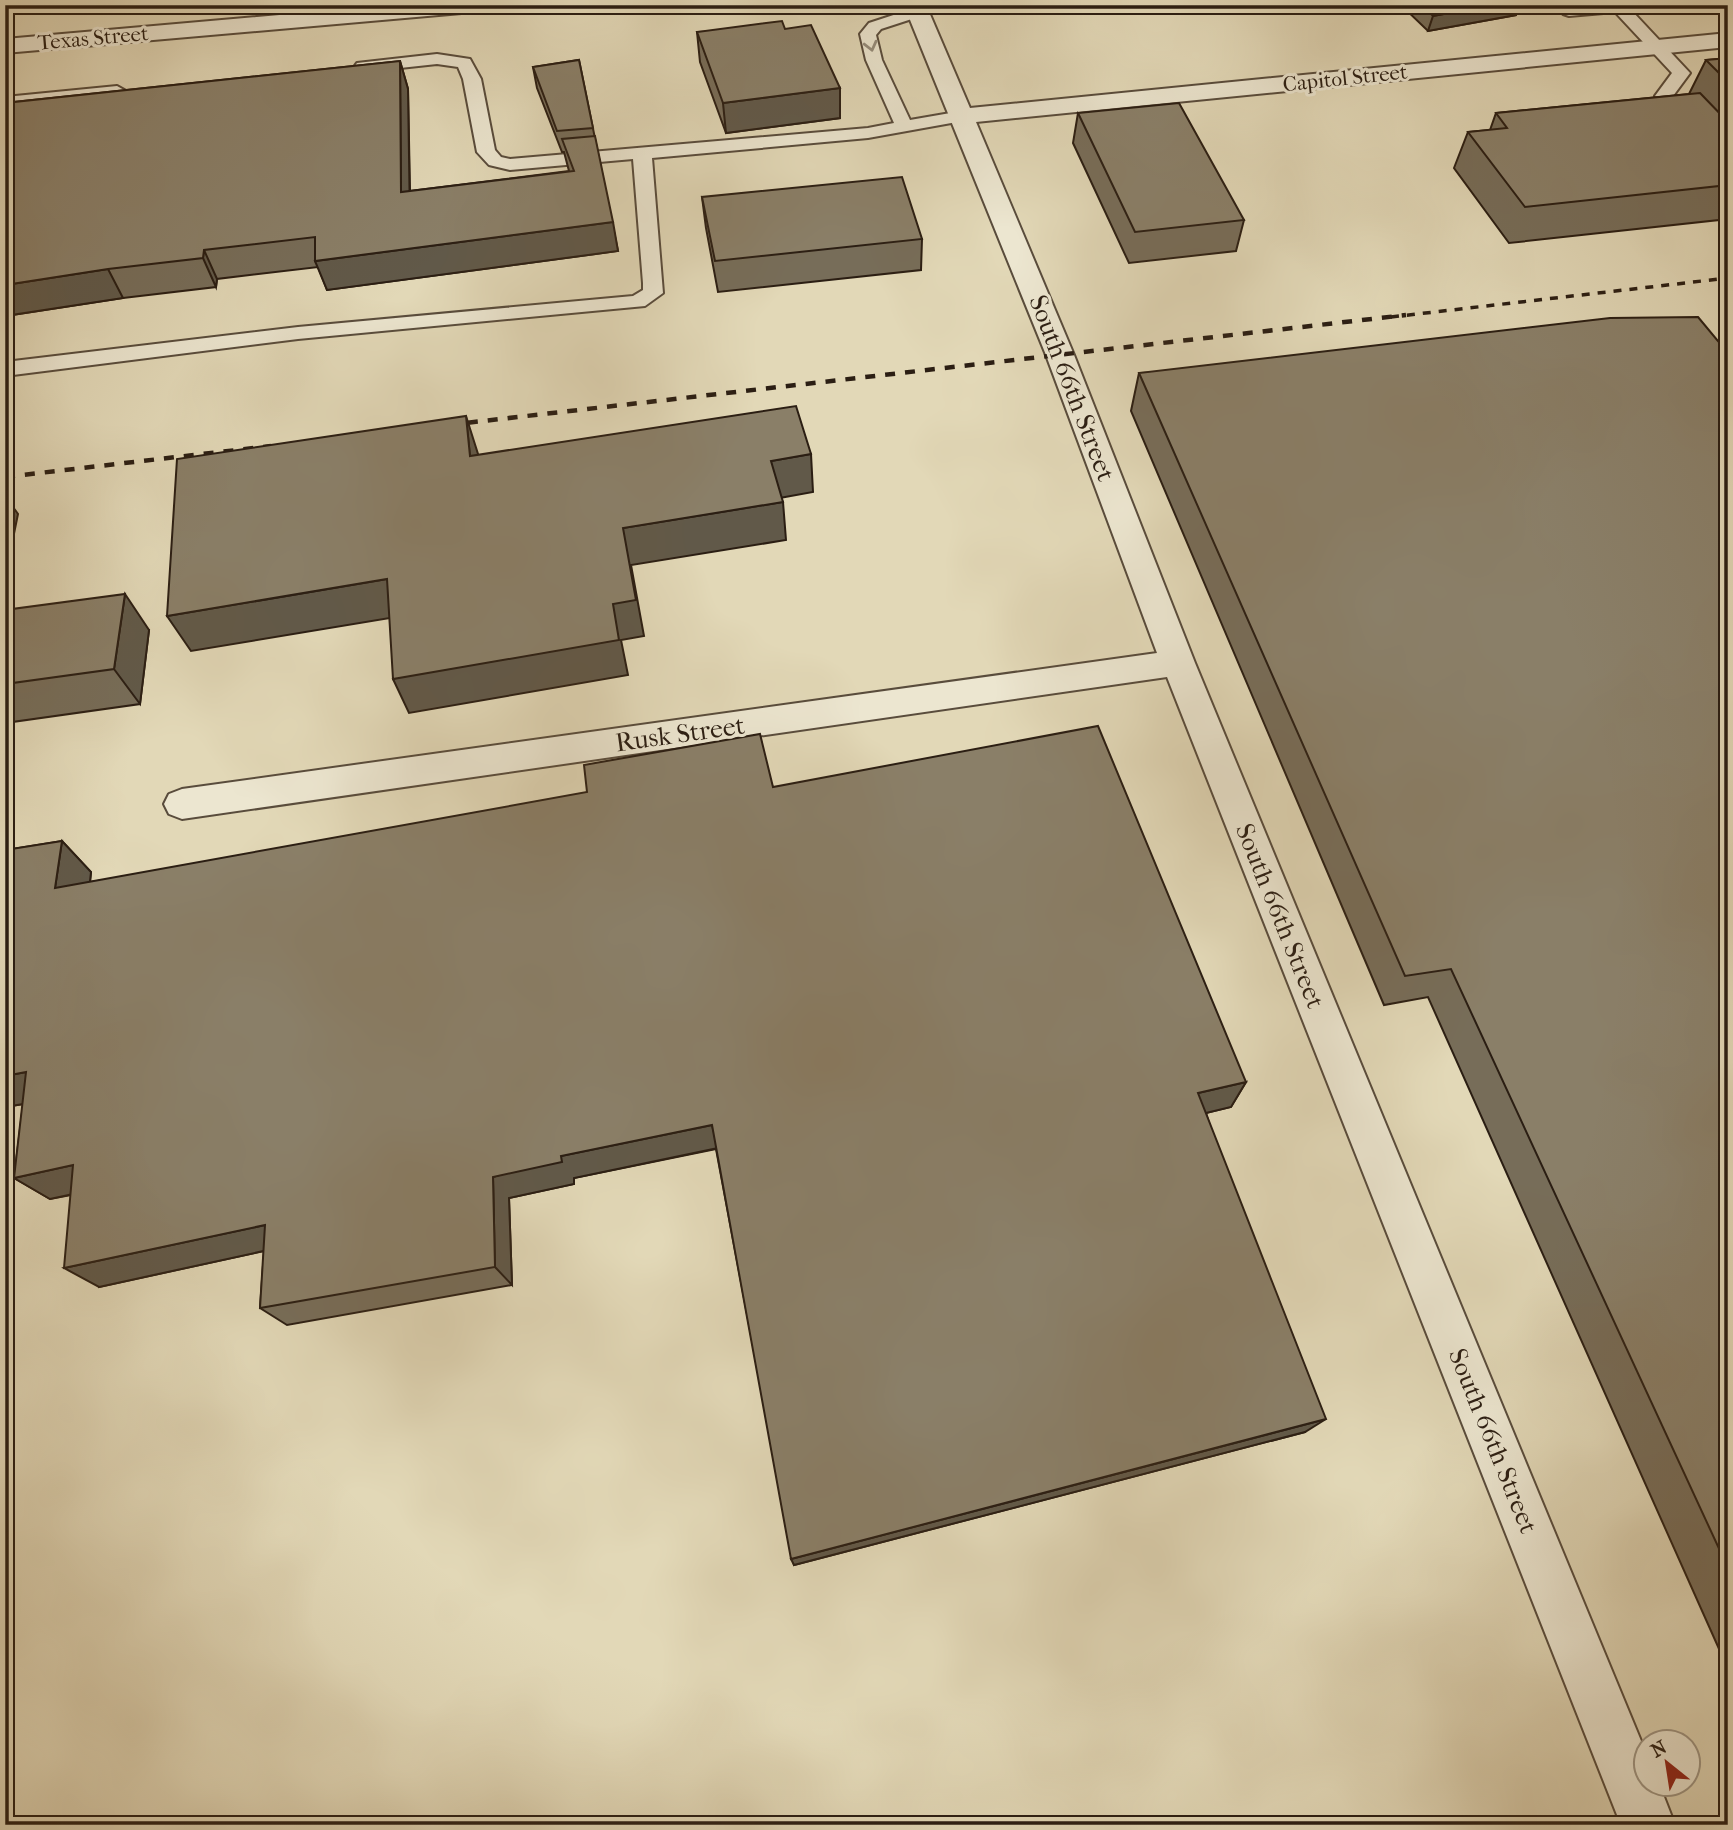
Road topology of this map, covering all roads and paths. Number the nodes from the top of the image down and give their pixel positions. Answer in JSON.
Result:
{"nodes":[{"id":1,"x":473,"y":5,"type":"edge"},
{"id":2,"x":1563,"y":5,"type":"edge"},
{"id":3,"x":1646,"y":5,"type":"edge"},
{"id":4,"x":1619,"y":7,"type":"junction"},
{"id":5,"x":916,"y":9,"type":"edge"},
{"id":6,"x":305,"y":13,"type":"edge"},
{"id":7,"x":1728,"y":40,"type":"edge"},
{"id":8,"x":5,"y":46,"type":"edge"},
{"id":9,"x":1658,"y":47,"type":"junction"},
{"id":10,"x":339,"y":69,"type":"edge"},
{"id":11,"x":129,"y":90,"type":"edge"},
{"id":12,"x":5,"y":102,"type":"edge"},
{"id":13,"x":962,"y":116,"type":"junction"},
{"id":14,"x":904,"y":126,"type":"junction"},
{"id":15,"x":642,"y":153,"type":"junction"},
{"id":16,"x":1728,"y":165,"type":"edge"},
{"id":17,"x":5,"y":369,"type":"edge"},
{"id":18,"x":1178,"y":663,"type":"junction"},
{"id":19,"x":182,"y":804,"type":"dead end"},
{"id":20,"x":1648,"y":1825,"type":"edge"}],
"edges":[{"from":1,"to":6,"type":"street","name":"Texas Street"},
{"from":2,"to":4,"type":"lane"},
{"from":3,"to":4,"type":"lane"},
{"from":4,"to":9,"type":"lane"},
{"from":5,"to":13,"type":"street","name":"South 66th Street"},
{"from":5,"to":14,"type":"lane","one_way":true},
{"from":6,"to":8,"type":"street","name":"Texas Street"},
{"from":7,"to":9,"type":"street","name":"Capitol Street"},
{"from":9,"to":13,"type":"street","name":"Capitol Street"},
{"from":9,"to":16,"type":"lane"},
{"from":10,"to":15,"type":"lane"},
{"from":11,"to":12,"type":"lane"},
{"from":13,"to":14,"type":"lane"},
{"from":13,"to":18,"type":"street","name":"South 66th Street"},
{"from":14,"to":15,"type":"lane"},
{"from":15,"to":17,"type":"lane"},
{"from":18,"to":19,"type":"street","name":"Rusk Street"},
{"from":18,"to":20,"type":"street","name":"South 66th Street"}]}
